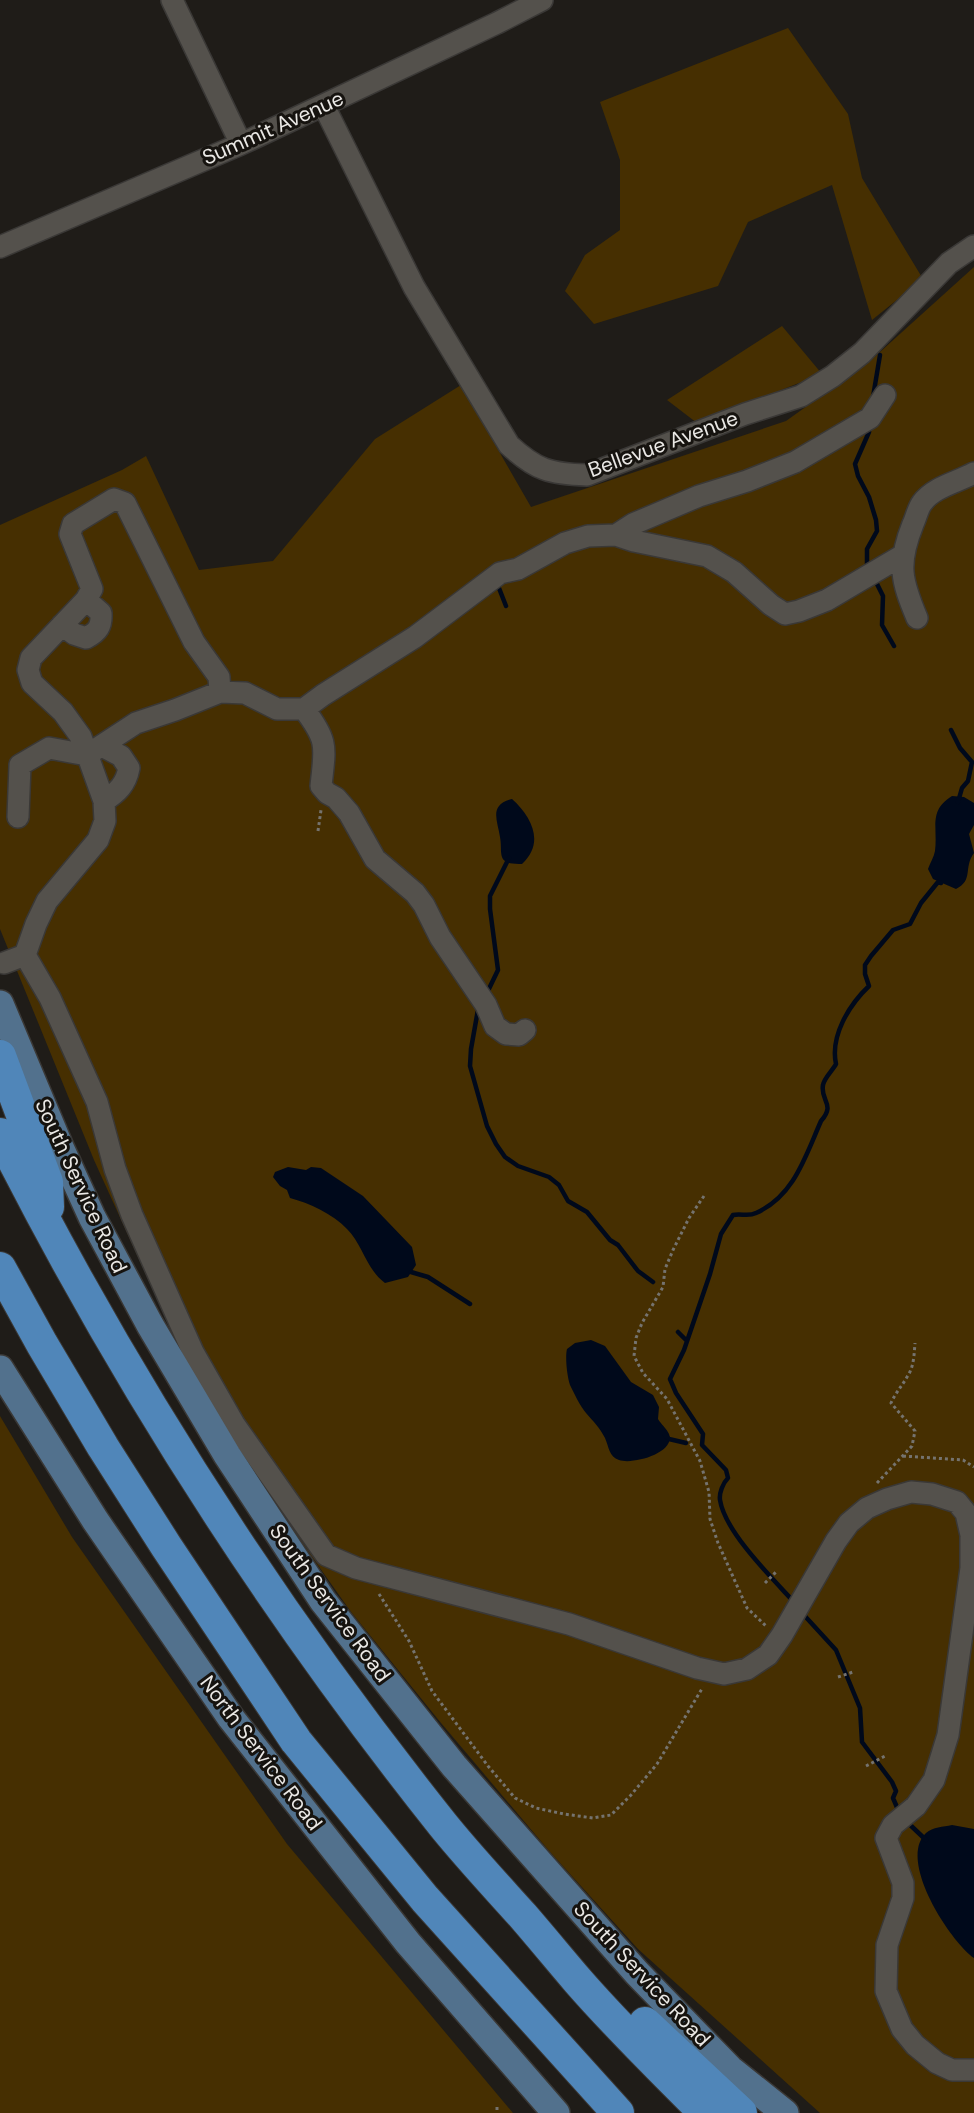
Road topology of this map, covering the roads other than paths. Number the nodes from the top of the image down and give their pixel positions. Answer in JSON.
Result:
{"nodes":[{"id":1,"x":172,"y":0,"type":"edge"},
{"id":2,"x":542,"y":0,"type":"edge"},
{"id":3,"x":324,"y":106,"type":"junction"},
{"id":4,"x":241,"y":144,"type":"junction"},
{"id":5,"x":974,"y":246,"type":"edge"},
{"id":6,"x":0,"y":247,"type":"edge"},
{"id":7,"x":885,"y":395,"type":"dead end"},
{"id":8,"x":974,"y":472,"type":"edge"},
{"id":9,"x":616,"y":535,"type":"junction"},
{"id":10,"x":903,"y":555,"type":"junction"},
{"id":11,"x":83,"y":603,"type":"junction"},
{"id":12,"x":917,"y":618,"type":"dead end"},
{"id":13,"x":62,"y":625,"type":"junction"},
{"id":14,"x":220,"y":692,"type":"junction"},
{"id":15,"x":304,"y":709,"type":"junction"},
{"id":16,"x":94,"y":750,"type":"junction"},
{"id":17,"x":104,"y":801,"type":"junction"},
{"id":18,"x":18,"y":817,"type":"dead end"},
{"id":19,"x":25,"y":955,"type":"junction"},
{"id":20,"x":4,"y":963,"type":"dead end"},
{"id":21,"x":0,"y":1004,"type":"edge"},
{"id":22,"x":525,"y":1030,"type":"dead end"},
{"id":23,"x":0,"y":1056,"type":"edge"},
{"id":24,"x":0,"y":1134,"type":"edge"},
{"id":25,"x":50,"y":1232,"type":"junction"},
{"id":26,"x":0,"y":1268,"type":"edge"},
{"id":27,"x":0,"y":1307,"type":"edge"},
{"id":28,"x":0,"y":1369,"type":"edge"},
{"id":29,"x":966,"y":1503,"type":"edge"},
{"id":30,"x":166,"y":1546,"type":"junction"},
{"id":31,"x":535,"y":1930,"type":"junction"},
{"id":32,"x":516,"y":2002,"type":"junction"},
{"id":33,"x":974,"y":2070,"type":"edge"},
{"id":34,"x":556,"y":2113,"type":"edge"},
{"id":35,"x":590,"y":2113,"type":"edge"},
{"id":36,"x":618,"y":2113,"type":"edge"},
{"id":37,"x":705,"y":2113,"type":"edge"},
{"id":38,"x":741,"y":2113,"type":"edge"},
{"id":39,"x":785,"y":2113,"type":"edge"}],
"edges":[{"from":1,"to":4,"type":"street"},
{"from":2,"to":3,"type":"street","name":"Summit Avenue"},
{"from":3,"to":4,"type":"street","name":"Summit Avenue"},
{"from":3,"to":5,"type":"street","name":"Bellevue Avenue"},
{"from":4,"to":6,"type":"street","name":"Summit Avenue"},
{"from":7,"to":9,"type":"street"},
{"from":8,"to":10,"type":"street"},
{"from":9,"to":10,"type":"street"},
{"from":9,"to":15,"type":"street"},
{"from":10,"to":12,"type":"street"},
{"from":11,"to":13,"type":"street"},
{"from":11,"to":13,"type":"street"},
{"from":11,"to":14,"type":"street"},
{"from":13,"to":16,"type":"street"},
{"from":14,"to":15,"type":"street"},
{"from":14,"to":16,"type":"street"},
{"from":15,"to":22,"type":"street"},
{"from":16,"to":17,"type":"street"},
{"from":16,"to":17,"type":"street"},
{"from":16,"to":18,"type":"street"},
{"from":17,"to":19,"type":"street"},
{"from":19,"to":20,"type":"street"},
{"from":19,"to":29,"type":"street"},
{"from":21,"to":39,"type":"main road","name":"South Service Road"},
{"from":23,"to":25,"type":"highway"},
{"from":24,"to":25,"type":"highway"},
{"from":25,"to":31,"type":"highway"},
{"from":26,"to":30,"type":"highway"},
{"from":27,"to":30,"type":"highway"},
{"from":28,"to":34,"type":"main road","name":"North Service Road"},
{"from":29,"to":33,"type":"street"},
{"from":30,"to":32,"type":"highway"},
{"from":31,"to":37,"type":"highway"},
{"from":31,"to":38,"type":"highway"},
{"from":32,"to":35,"type":"highway"},
{"from":32,"to":36,"type":"highway"}]}
